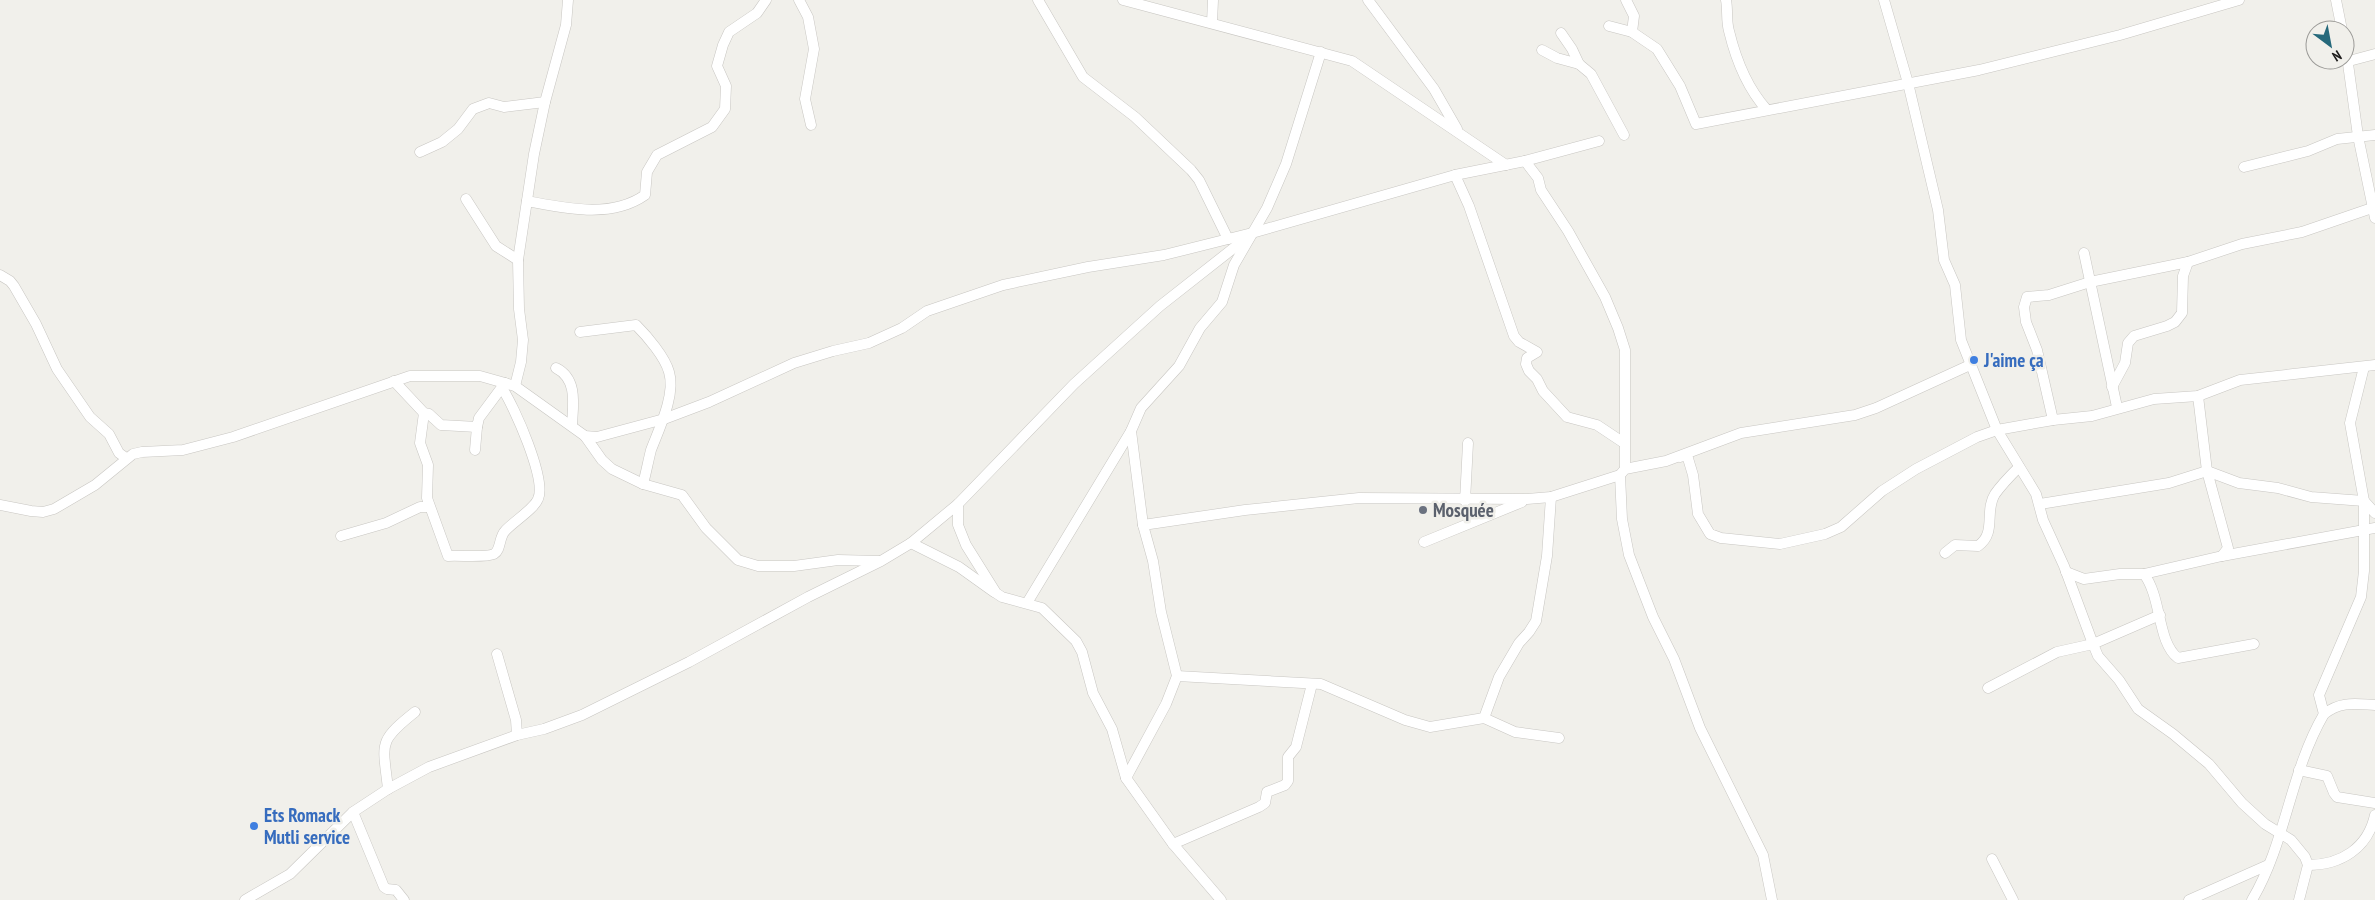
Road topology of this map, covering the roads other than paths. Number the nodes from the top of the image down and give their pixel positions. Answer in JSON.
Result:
{"nodes":[{"id":1,"x":568,"y":0,"type":"edge"},
{"id":2,"x":766,"y":0,"type":"edge"},
{"id":3,"x":799,"y":0,"type":"edge"},
{"id":4,"x":1038,"y":0,"type":"edge"},
{"id":5,"x":1123,"y":0,"type":"edge"},
{"id":6,"x":1213,"y":0,"type":"edge"},
{"id":7,"x":1368,"y":0,"type":"edge"},
{"id":8,"x":1626,"y":0,"type":"edge"},
{"id":9,"x":1726,"y":0,"type":"edge"},
{"id":10,"x":1884,"y":0,"type":"edge"},
{"id":11,"x":2239,"y":0,"type":"edge"},
{"id":12,"x":2336,"y":0,"type":"edge"},
{"id":13,"x":2340,"y":20,"type":"edge"},
{"id":14,"x":1212,"y":22,"type":"junction"},
{"id":15,"x":1608,"y":26,"type":"dead end"},
{"id":16,"x":1632,"y":32,"type":"junction"},
{"id":17,"x":1561,"y":33,"type":"dead end"},
{"id":18,"x":1542,"y":50,"type":"dead end"},
{"id":19,"x":1322,"y":52,"type":"junction"},
{"id":20,"x":2375,"y":54,"type":"edge"},
{"id":21,"x":2355,"y":59,"type":"edge"},
{"id":22,"x":1578,"y":64,"type":"junction"},
{"id":23,"x":2350,"y":70,"type":"edge"},
{"id":24,"x":1908,"y":82,"type":"junction"},
{"id":25,"x":545,"y":102,"type":"junction"},
{"id":26,"x":1767,"y":110,"type":"junction"},
{"id":27,"x":811,"y":125,"type":"dead end"},
{"id":28,"x":1458,"y":130,"type":"junction"},
{"id":29,"x":1624,"y":135,"type":"dead end"},
{"id":30,"x":2375,"y":135,"type":"edge"},
{"id":31,"x":2358,"y":136,"type":"junction"},
{"id":32,"x":1599,"y":141,"type":"dead end"},
{"id":33,"x":420,"y":152,"type":"dead end"},
{"id":34,"x":1525,"y":161,"type":"junction"},
{"id":35,"x":1506,"y":165,"type":"junction"},
{"id":36,"x":2244,"y":167,"type":"dead end"},
{"id":37,"x":1455,"y":175,"type":"junction"},
{"id":38,"x":466,"y":199,"type":"dead end"},
{"id":39,"x":526,"y":201,"type":"junction"},
{"id":40,"x":2375,"y":211,"type":"edge"},
{"id":41,"x":1252,"y":233,"type":"junction"},
{"id":42,"x":1228,"y":239,"type":"junction"},
{"id":43,"x":2084,"y":253,"type":"dead end"},
{"id":44,"x":518,"y":260,"type":"junction"},
{"id":45,"x":2188,"y":262,"type":"junction"},
{"id":46,"x":0,"y":275,"type":"edge"},
{"id":47,"x":2090,"y":282,"type":"junction"},
{"id":48,"x":580,"y":332,"type":"dead end"},
{"id":49,"x":2375,"y":364,"type":"edge"},
{"id":50,"x":1970,"y":365,"type":"junction"},
{"id":51,"x":2364,"y":367,"type":"junction"},
{"id":52,"x":556,"y":368,"type":"dead end"},
{"id":53,"x":394,"y":381,"type":"junction"},
{"id":54,"x":507,"y":385,"type":"junction"},
{"id":55,"x":2112,"y":387,"type":"junction"},
{"id":56,"x":2198,"y":396,"type":"junction"},
{"id":57,"x":2117,"y":408,"type":"junction"},
{"id":58,"x":424,"y":413,"type":"junction"},
{"id":59,"x":664,"y":419,"type":"junction"},
{"id":60,"x":2053,"y":420,"type":"junction"},
{"id":61,"x":572,"y":425,"type":"junction"},
{"id":62,"x":477,"y":427,"type":"junction"},
{"id":63,"x":1997,"y":430,"type":"junction"},
{"id":64,"x":1131,"y":431,"type":"junction"},
{"id":65,"x":586,"y":436,"type":"junction"},
{"id":66,"x":1468,"y":443,"type":"dead end"},
{"id":67,"x":1624,"y":443,"type":"junction"},
{"id":68,"x":475,"y":450,"type":"dead end"},
{"id":69,"x":126,"y":458,"type":"junction"},
{"id":70,"x":1666,"y":462,"type":"junction"},
{"id":71,"x":2019,"y":467,"type":"junction"},
{"id":72,"x":2207,"y":471,"type":"junction"},
{"id":73,"x":1623,"y":472,"type":"junction"},
{"id":74,"x":643,"y":484,"type":"junction"},
{"id":75,"x":1550,"y":497,"type":"junction"},
{"id":76,"x":1465,"y":500,"type":"junction"},
{"id":77,"x":1527,"y":500,"type":"junction"},
{"id":78,"x":2364,"y":501,"type":"junction"},
{"id":79,"x":958,"y":504,"type":"junction"},
{"id":80,"x":2040,"y":504,"type":"junction"},
{"id":81,"x":0,"y":505,"type":"edge"},
{"id":82,"x":429,"y":507,"type":"junction"},
{"id":83,"x":2375,"y":513,"type":"edge"},
{"id":84,"x":1144,"y":525,"type":"junction"},
{"id":85,"x":2375,"y":528,"type":"edge"},
{"id":86,"x":2364,"y":530,"type":"junction"},
{"id":87,"x":341,"y":536,"type":"dead end"},
{"id":88,"x":1424,"y":542,"type":"dead end"},
{"id":89,"x":911,"y":543,"type":"junction"},
{"id":90,"x":1945,"y":552,"type":"dead end"},
{"id":91,"x":2222,"y":556,"type":"junction"},
{"id":92,"x":881,"y":561,"type":"junction"},
{"id":93,"x":2066,"y":572,"type":"junction"},
{"id":94,"x":2144,"y":574,"type":"junction"},
{"id":95,"x":996,"y":593,"type":"junction"},
{"id":96,"x":1027,"y":603,"type":"junction"},
{"id":97,"x":2160,"y":615,"type":"junction"},
{"id":98,"x":2092,"y":644,"type":"junction"},
{"id":99,"x":2254,"y":644,"type":"dead end"},
{"id":100,"x":497,"y":654,"type":"dead end"},
{"id":101,"x":1177,"y":676,"type":"junction"},
{"id":102,"x":1312,"y":684,"type":"junction"},
{"id":103,"x":1988,"y":688,"type":"dead end"},
{"id":104,"x":2375,"y":705,"type":"edge"},
{"id":105,"x":415,"y":712,"type":"dead end"},
{"id":106,"x":2324,"y":714,"type":"junction"},
{"id":107,"x":1484,"y":718,"type":"junction"},
{"id":108,"x":517,"y":735,"type":"junction"},
{"id":109,"x":1559,"y":738,"type":"dead end"},
{"id":110,"x":2299,"y":770,"type":"junction"},
{"id":111,"x":1126,"y":778,"type":"junction"},
{"id":112,"x":388,"y":789,"type":"junction"},
{"id":113,"x":2375,"y":803,"type":"edge"},
{"id":114,"x":353,"y":812,"type":"junction"},
{"id":115,"x":2375,"y":815,"type":"edge"},
{"id":116,"x":2278,"y":833,"type":"junction"},
{"id":117,"x":1173,"y":844,"type":"junction"},
{"id":118,"x":1992,"y":859,"type":"dead end"},
{"id":119,"x":2268,"y":865,"type":"junction"},
{"id":120,"x":2308,"y":865,"type":"junction"},
{"id":121,"x":245,"y":900,"type":"edge"},
{"id":122,"x":404,"y":900,"type":"edge"},
{"id":123,"x":1221,"y":900,"type":"edge"},
{"id":124,"x":1772,"y":900,"type":"edge"},
{"id":125,"x":2013,"y":900,"type":"edge"},
{"id":126,"x":2189,"y":900,"type":"edge"},
{"id":127,"x":2252,"y":900,"type":"edge"},
{"id":128,"x":2299,"y":900,"type":"edge"}],
"edges":[{"from":1,"to":25,"type":"street"},
{"from":2,"to":39,"type":"street"},
{"from":3,"to":27,"type":"street"},
{"from":4,"to":42,"type":"street"},
{"from":5,"to":14,"type":"street"},
{"from":6,"to":14,"type":"street"},
{"from":7,"to":28,"type":"street"},
{"from":8,"to":16,"type":"street"},
{"from":9,"to":26,"type":"street"},
{"from":10,"to":24,"type":"street"},
{"from":11,"to":24,"type":"street"},
{"from":12,"to":13,"type":"street"},
{"from":14,"to":19,"type":"street"},
{"from":15,"to":16,"type":"street"},
{"from":16,"to":26,"type":"street"},
{"from":17,"to":22,"type":"street"},
{"from":18,"to":22,"type":"street"},
{"from":19,"to":28,"type":"street"},
{"from":19,"to":41,"type":"street"},
{"from":20,"to":21,"type":"street"},
{"from":22,"to":29,"type":"street"},
{"from":23,"to":31,"type":"street"},
{"from":24,"to":26,"type":"street"},
{"from":24,"to":50,"type":"street"},
{"from":25,"to":33,"type":"street"},
{"from":25,"to":39,"type":"street"},
{"from":28,"to":35,"type":"street"},
{"from":30,"to":31,"type":"street"},
{"from":31,"to":36,"type":"street"},
{"from":31,"to":40,"type":"street"},
{"from":32,"to":34,"type":"street"},
{"from":34,"to":35,"type":"street"},
{"from":34,"to":67,"type":"street"},
{"from":35,"to":37,"type":"street"},
{"from":37,"to":41,"type":"street"},
{"from":37,"to":67,"type":"street"},
{"from":38,"to":44,"type":"street"},
{"from":39,"to":44,"type":"street"},
{"from":40,"to":45,"type":"street"},
{"from":41,"to":42,"type":"street"},
{"from":41,"to":64,"type":"street"},
{"from":41,"to":79,"type":"street"},
{"from":42,"to":59,"type":"street"},
{"from":43,"to":47,"type":"street"},
{"from":44,"to":54,"type":"street"},
{"from":45,"to":47,"type":"street"},
{"from":45,"to":55,"type":"street"},
{"from":46,"to":69,"type":"street"},
{"from":47,"to":55,"type":"street"},
{"from":47,"to":60,"type":"street"},
{"from":48,"to":59,"type":"street"},
{"from":49,"to":51,"type":"street"},
{"from":50,"to":63,"type":"street"},
{"from":50,"to":70,"type":"street"},
{"from":51,"to":56,"type":"street"},
{"from":51,"to":78,"type":"street"},
{"from":52,"to":61,"type":"street"},
{"from":53,"to":54,"type":"street"},
{"from":53,"to":58,"type":"street"},
{"from":53,"to":69,"type":"street"},
{"from":54,"to":61,"type":"street"},
{"from":54,"to":62,"type":"street"},
{"from":54,"to":82,"type":"street"},
{"from":55,"to":57,"type":"street"},
{"from":56,"to":57,"type":"street"},
{"from":56,"to":72,"type":"street"},
{"from":57,"to":60,"type":"street"},
{"from":58,"to":62,"type":"street"},
{"from":58,"to":82,"type":"street"},
{"from":59,"to":65,"type":"street"},
{"from":59,"to":74,"type":"street"},
{"from":60,"to":63,"type":"street"},
{"from":61,"to":65,"type":"street"},
{"from":62,"to":68,"type":"street"},
{"from":63,"to":70,"type":"street"},
{"from":63,"to":71,"type":"street"},
{"from":64,"to":84,"type":"street"},
{"from":64,"to":96,"type":"street"},
{"from":65,"to":74,"type":"street"},
{"from":66,"to":76,"type":"street"},
{"from":67,"to":73,"type":"street"},
{"from":69,"to":81,"type":"street"},
{"from":70,"to":73,"type":"street"},
{"from":71,"to":80,"type":"street"},
{"from":71,"to":90,"type":"street"},
{"from":72,"to":78,"type":"street"},
{"from":72,"to":80,"type":"street"},
{"from":72,"to":91,"type":"street"},
{"from":73,"to":75,"type":"street"},
{"from":73,"to":124,"type":"street"},
{"from":74,"to":92,"type":"street"},
{"from":75,"to":77,"type":"street"},
{"from":75,"to":107,"type":"street"},
{"from":76,"to":77,"type":"street"},
{"from":76,"to":84,"type":"street"},
{"from":77,"to":88,"type":"street"},
{"from":78,"to":83,"type":"street"},
{"from":78,"to":86,"type":"street"},
{"from":79,"to":89,"type":"street"},
{"from":79,"to":95,"type":"street"},
{"from":80,"to":93,"type":"street"},
{"from":82,"to":87,"type":"street"},
{"from":84,"to":101,"type":"street"},
{"from":85,"to":86,"type":"street"},
{"from":86,"to":91,"type":"street"},
{"from":86,"to":106,"type":"street"},
{"from":89,"to":92,"type":"street"},
{"from":89,"to":95,"type":"street"},
{"from":91,"to":94,"type":"street"},
{"from":92,"to":108,"type":"street"},
{"from":93,"to":94,"type":"street"},
{"from":93,"to":98,"type":"street"},
{"from":94,"to":97,"type":"street"},
{"from":95,"to":96,"type":"street"},
{"from":96,"to":111,"type":"street"},
{"from":97,"to":98,"type":"street"},
{"from":97,"to":99,"type":"street"},
{"from":98,"to":103,"type":"street"},
{"from":98,"to":116,"type":"street"},
{"from":100,"to":108,"type":"street"},
{"from":101,"to":102,"type":"street"},
{"from":101,"to":111,"type":"street"},
{"from":102,"to":107,"type":"street"},
{"from":102,"to":117,"type":"street"},
{"from":104,"to":106,"type":"street"},
{"from":105,"to":112,"type":"street"},
{"from":106,"to":110,"type":"street"},
{"from":107,"to":109,"type":"street"},
{"from":108,"to":112,"type":"street"},
{"from":110,"to":113,"type":"street"},
{"from":110,"to":116,"type":"street"},
{"from":111,"to":117,"type":"street"},
{"from":112,"to":114,"type":"street"},
{"from":114,"to":121,"type":"street"},
{"from":114,"to":122,"type":"street"},
{"from":115,"to":120,"type":"street"},
{"from":116,"to":119,"type":"street"},
{"from":116,"to":120,"type":"street"},
{"from":117,"to":123,"type":"street"},
{"from":118,"to":125,"type":"street"},
{"from":119,"to":126,"type":"street"},
{"from":119,"to":127,"type":"street"},
{"from":120,"to":128,"type":"street"}]}
